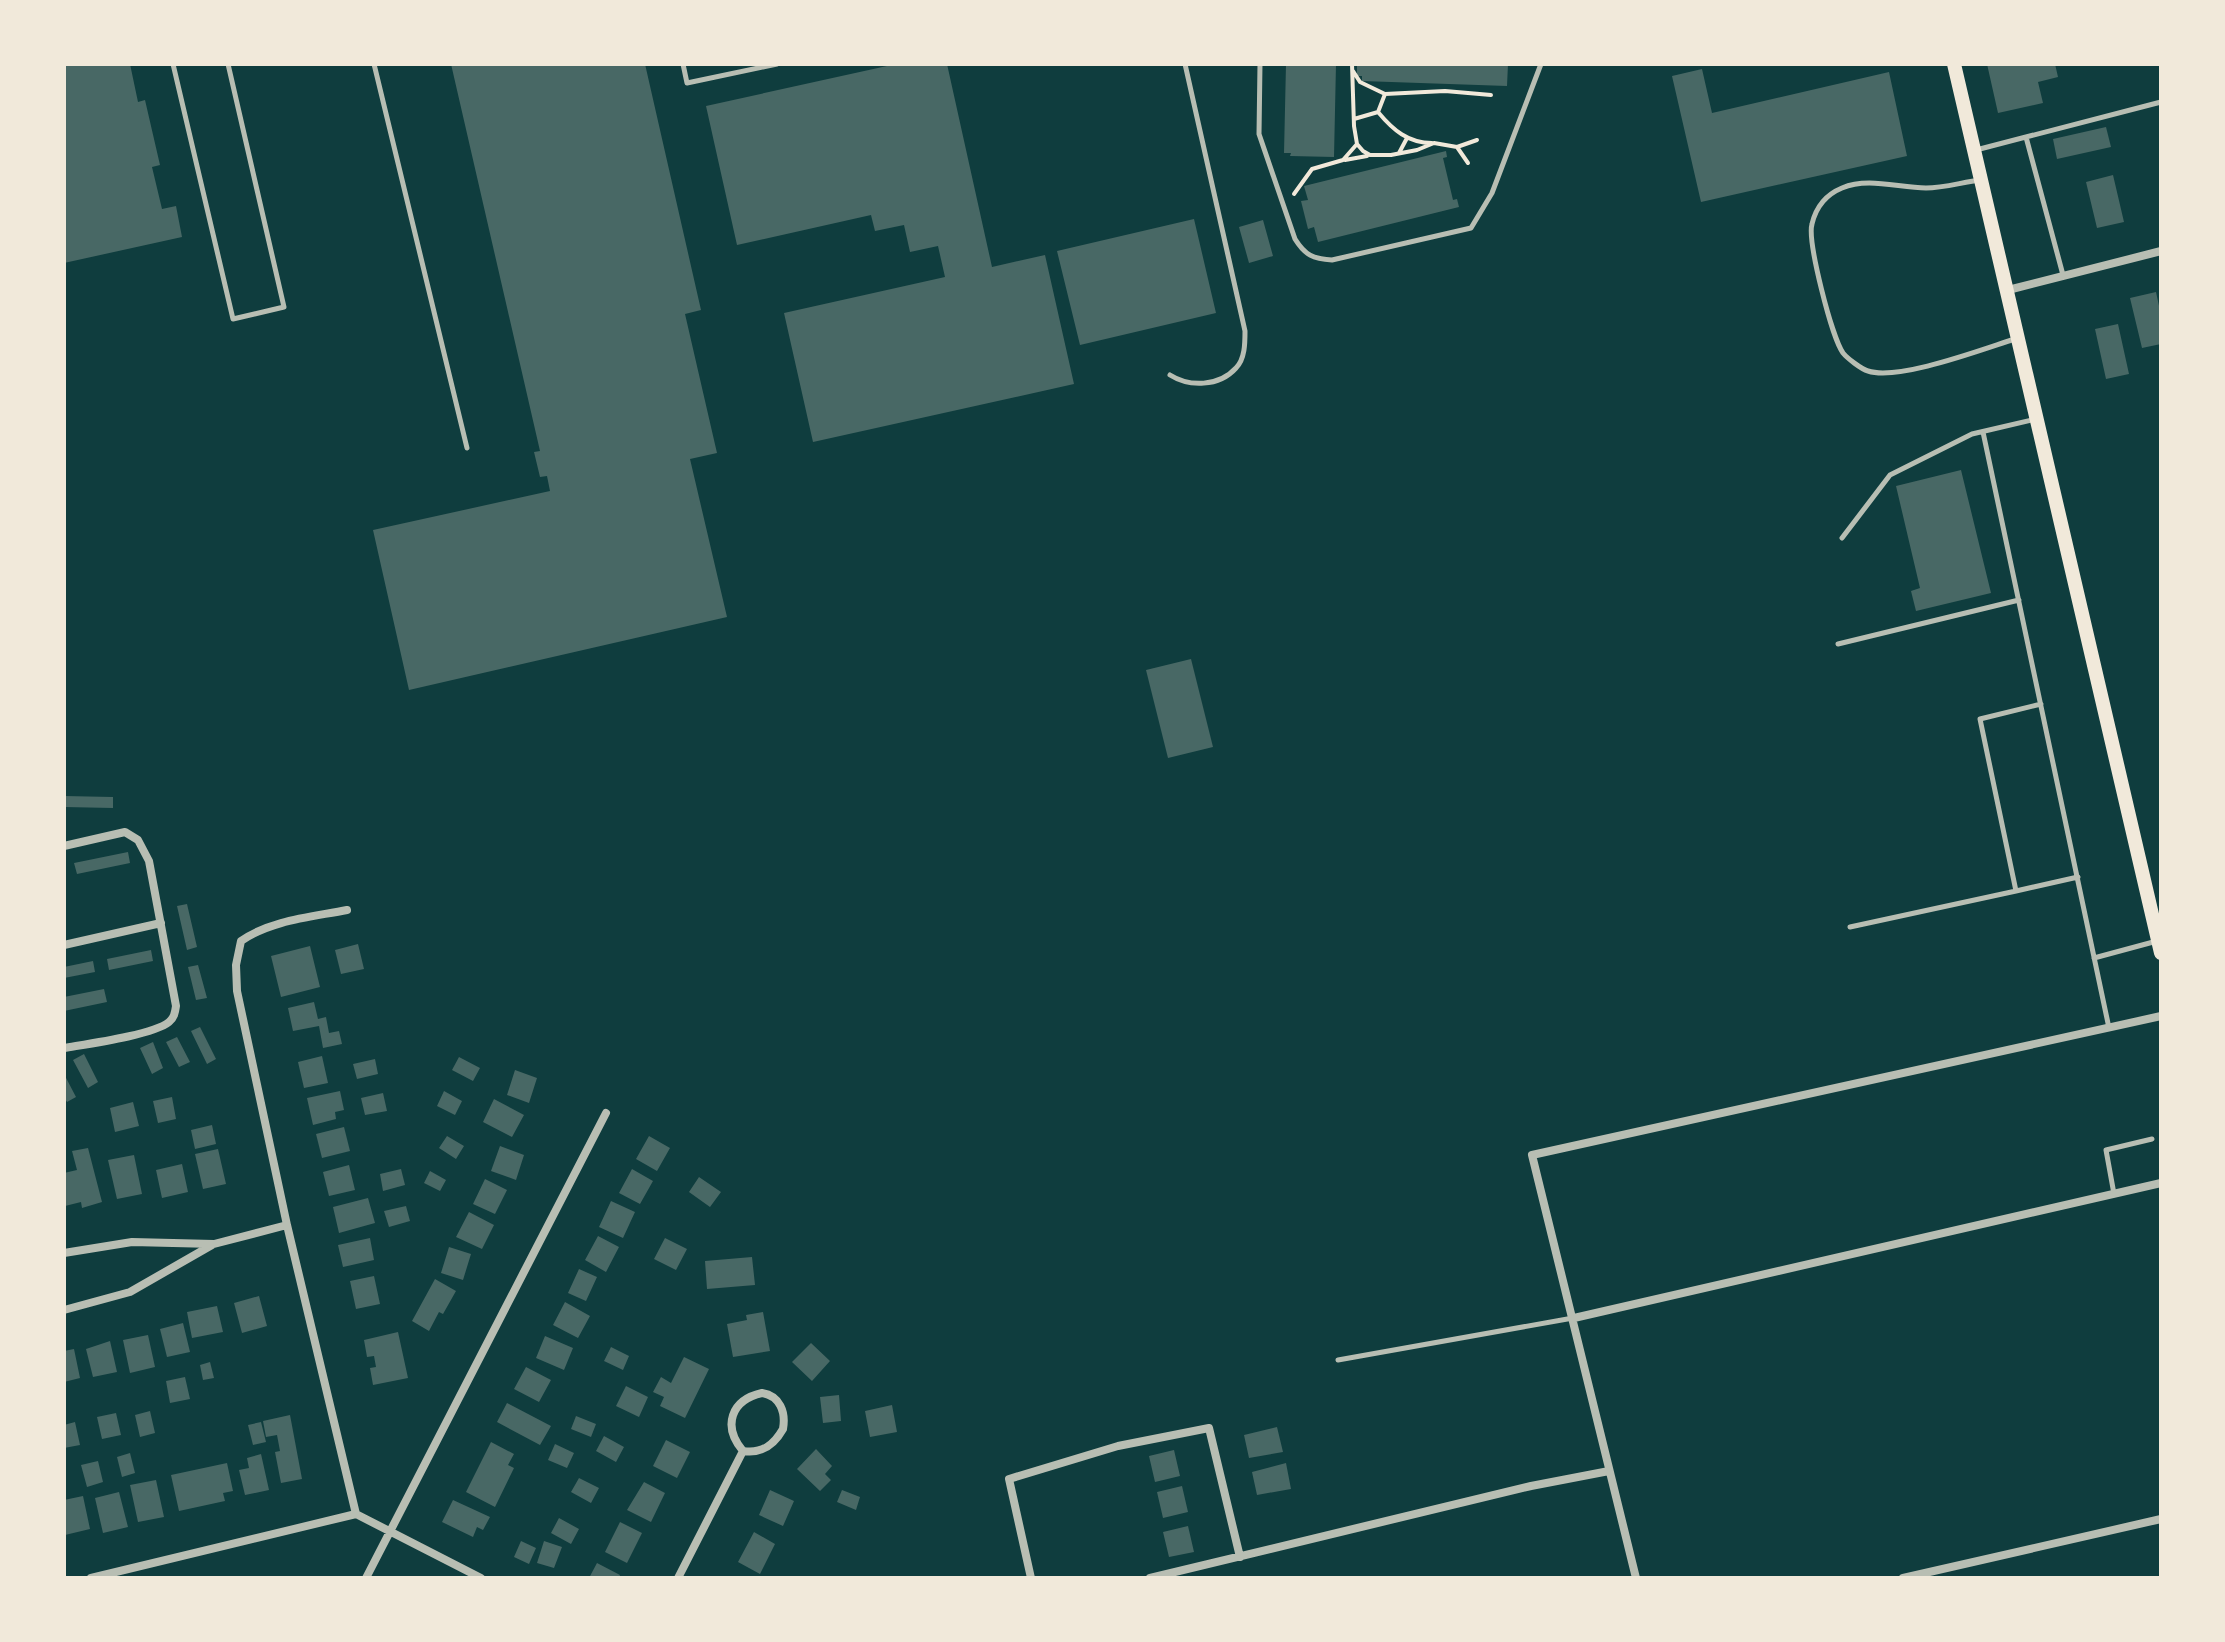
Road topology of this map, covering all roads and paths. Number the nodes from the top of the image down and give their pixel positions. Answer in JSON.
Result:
{"nodes":[{"id":1,"x":173,"y":64,"type":"edge"},
{"id":2,"x":228,"y":64,"type":"edge"},
{"id":3,"x":374,"y":64,"type":"edge"},
{"id":4,"x":683,"y":64,"type":"edge"},
{"id":5,"x":737,"y":64,"type":"edge"},
{"id":6,"x":777,"y":64,"type":"edge"},
{"id":7,"x":1185,"y":64,"type":"edge"},
{"id":8,"x":1260,"y":64,"type":"edge"},
{"id":9,"x":1541,"y":64,"type":"edge"},
{"id":10,"x":1954,"y":64,"type":"edge"},
{"id":11,"x":1352,"y":66,"type":"edge"},
{"id":12,"x":739,"y":72,"type":"junction"},
{"id":13,"x":1385,"y":94,"type":"junction"},
{"id":14,"x":1491,"y":95,"type":"dead end"},
{"id":15,"x":2161,"y":102,"type":"edge"},
{"id":16,"x":1378,"y":112,"type":"junction"},
{"id":17,"x":1354,"y":119,"type":"junction"},
{"id":18,"x":2026,"y":137,"type":"junction"},
{"id":19,"x":1407,"y":138,"type":"junction"},
{"id":20,"x":1477,"y":140,"type":"dead end"},
{"id":21,"x":1434,"y":143,"type":"junction"},
{"id":22,"x":1357,"y":144,"type":"junction"},
{"id":23,"x":1457,"y":147,"type":"junction"},
{"id":24,"x":1974,"y":150,"type":"junction"},
{"id":25,"x":1399,"y":153,"type":"junction"},
{"id":26,"x":1370,"y":155,"type":"junction"},
{"id":27,"x":1343,"y":160,"type":"junction"},
{"id":28,"x":1468,"y":163,"type":"dead end"},
{"id":29,"x":1982,"y":180,"type":"junction"},
{"id":30,"x":1293,"y":195,"type":"dead end"},
{"id":31,"x":2161,"y":251,"type":"edge"},
{"id":32,"x":2063,"y":276,"type":"junction"},
{"id":33,"x":2008,"y":290,"type":"junction"},
{"id":34,"x":2019,"y":338,"type":"junction"},
{"id":35,"x":1170,"y":375,"type":"dead end"},
{"id":36,"x":2037,"y":418,"type":"junction"},
{"id":37,"x":1983,"y":432,"type":"junction"},
{"id":38,"x":467,"y":448,"type":"dead end"},
{"id":39,"x":1842,"y":538,"type":"dead end"},
{"id":40,"x":2019,"y":600,"type":"junction"},
{"id":41,"x":1838,"y":644,"type":"dead end"},
{"id":42,"x":2041,"y":704,"type":"junction"},
{"id":43,"x":64,"y":846,"type":"edge"},
{"id":44,"x":2078,"y":877,"type":"junction"},
{"id":45,"x":2016,"y":891,"type":"junction"},
{"id":46,"x":347,"y":910,"type":"dead end"},
{"id":47,"x":161,"y":923,"type":"junction"},
{"id":48,"x":1850,"y":927,"type":"dead end"},
{"id":49,"x":64,"y":945,"type":"edge"},
{"id":50,"x":2160,"y":947,"type":"edge"},
{"id":51,"x":2094,"y":958,"type":"junction"},
{"id":52,"x":2161,"y":1016,"type":"edge"},
{"id":53,"x":2109,"y":1028,"type":"junction"},
{"id":54,"x":64,"y":1048,"type":"edge"},
{"id":55,"x":606,"y":1113,"type":"dead end"},
{"id":56,"x":2152,"y":1139,"type":"dead end"},
{"id":57,"x":2161,"y":1183,"type":"edge"},
{"id":58,"x":2114,"y":1194,"type":"junction"},
{"id":59,"x":287,"y":1225,"type":"junction"},
{"id":60,"x":214,"y":1244,"type":"junction"},
{"id":61,"x":64,"y":1253,"type":"edge"},
{"id":62,"x":64,"y":1310,"type":"edge"},
{"id":63,"x":1574,"y":1318,"type":"junction"},
{"id":64,"x":1338,"y":1360,"type":"dead end"},
{"id":65,"x":743,"y":1451,"type":"junction"},
{"id":66,"x":1609,"y":1471,"type":"junction"},
{"id":67,"x":356,"y":1514,"type":"junction"},
{"id":68,"x":2161,"y":1519,"type":"edge"},
{"id":69,"x":391,"y":1532,"type":"junction"},
{"id":70,"x":1240,"y":1557,"type":"junction"},
{"id":71,"x":91,"y":1578,"type":"edge"},
{"id":72,"x":366,"y":1578,"type":"edge"},
{"id":73,"x":481,"y":1578,"type":"edge"},
{"id":74,"x":678,"y":1578,"type":"edge"},
{"id":75,"x":1031,"y":1578,"type":"edge"},
{"id":76,"x":1150,"y":1578,"type":"edge"},
{"id":77,"x":1636,"y":1578,"type":"edge"},
{"id":78,"x":1903,"y":1578,"type":"edge"}],
"edges":[{"from":1,"to":2,"type":"lane"},
{"from":3,"to":38,"type":"lane"},
{"from":4,"to":12,"type":"lane"},
{"from":5,"to":12,"type":"lane"},
{"from":6,"to":12,"type":"lane"},
{"from":7,"to":35,"type":"lane"},
{"from":8,"to":9,"type":"lane"},
{"from":10,"to":24,"type":"main road"},
{"from":11,"to":13,"type":"path"},
{"from":11,"to":17,"type":"path"},
{"from":13,"to":14,"type":"path"},
{"from":13,"to":16,"type":"path"},
{"from":15,"to":18,"type":"lane"},
{"from":16,"to":17,"type":"path"},
{"from":16,"to":19,"type":"path"},
{"from":17,"to":22,"type":"path"},
{"from":18,"to":24,"type":"lane"},
{"from":18,"to":32,"type":"lane"},
{"from":19,"to":21,"type":"path"},
{"from":19,"to":25,"type":"path"},
{"from":20,"to":23,"type":"path"},
{"from":21,"to":23,"type":"path"},
{"from":21,"to":25,"type":"path"},
{"from":22,"to":26,"type":"path"},
{"from":22,"to":27,"type":"path"},
{"from":23,"to":28,"type":"path"},
{"from":24,"to":29,"type":"main road"},
{"from":25,"to":26,"type":"path"},
{"from":26,"to":27,"type":"path"},
{"from":27,"to":30,"type":"path"},
{"from":29,"to":33,"type":"main road"},
{"from":29,"to":34,"type":"lane"},
{"from":31,"to":32,"type":"street"},
{"from":32,"to":33,"type":"street"},
{"from":33,"to":34,"type":"main road"},
{"from":34,"to":36,"type":"main road"},
{"from":36,"to":37,"type":"lane"},
{"from":36,"to":50,"type":"main road"},
{"from":37,"to":39,"type":"lane"},
{"from":37,"to":40,"type":"lane"},
{"from":40,"to":41,"type":"lane"},
{"from":40,"to":42,"type":"lane"},
{"from":42,"to":44,"type":"lane"},
{"from":42,"to":45,"type":"lane"},
{"from":43,"to":47,"type":"street"},
{"from":44,"to":45,"type":"lane"},
{"from":44,"to":51,"type":"lane"},
{"from":45,"to":48,"type":"lane"},
{"from":46,"to":59,"type":"street"},
{"from":47,"to":49,"type":"street"},
{"from":47,"to":54,"type":"street"},
{"from":50,"to":51,"type":"lane"},
{"from":51,"to":53,"type":"lane"},
{"from":52,"to":53,"type":"street"},
{"from":53,"to":63,"type":"street"},
{"from":55,"to":69,"type":"street"},
{"from":56,"to":58,"type":"lane"},
{"from":57,"to":58,"type":"street"},
{"from":58,"to":63,"type":"street"},
{"from":59,"to":60,"type":"street"},
{"from":59,"to":67,"type":"street"},
{"from":60,"to":61,"type":"street"},
{"from":60,"to":62,"type":"street"},
{"from":63,"to":64,"type":"lane"},
{"from":63,"to":66,"type":"street"},
{"from":65,"to":65,"type":"street"},
{"from":65,"to":74,"type":"street"},
{"from":66,"to":70,"type":"street"},
{"from":66,"to":77,"type":"street"},
{"from":67,"to":69,"type":"street"},
{"from":67,"to":71,"type":"street"},
{"from":68,"to":78,"type":"street"},
{"from":69,"to":72,"type":"street"},
{"from":69,"to":73,"type":"street"},
{"from":70,"to":75,"type":"street"},
{"from":70,"to":76,"type":"street"}]}
